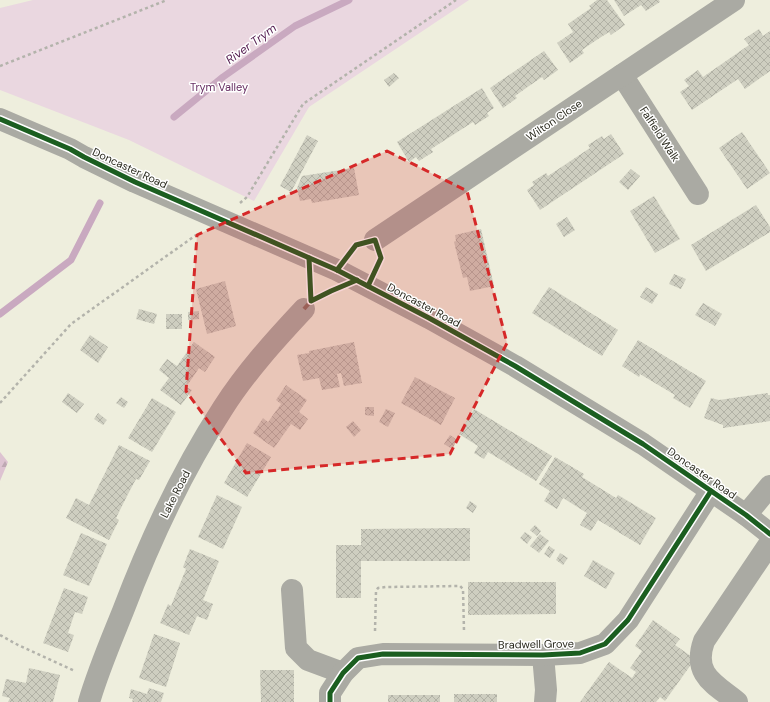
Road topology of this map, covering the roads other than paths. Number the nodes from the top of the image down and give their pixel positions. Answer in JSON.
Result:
{"nodes":[{"id":1,"x":734,"y":0,"type":"edge"},
{"id":2,"x":622,"y":75,"type":"junction"},
{"id":3,"x":0,"y":119,"type":"edge"},
{"id":4,"x":698,"y":194,"type":"dead end"},
{"id":5,"x":375,"y":240,"type":"dead end"},
{"id":6,"x":304,"y":309,"type":"dead end"},
{"id":7,"x":770,"y":486,"type":"edge"},
{"id":8,"x":711,"y":491,"type":"junction"},
{"id":9,"x":746,"y":515,"type":"junction"},
{"id":10,"x":770,"y":534,"type":"edge"},
{"id":11,"x":770,"y":543,"type":"edge"},
{"id":12,"x":292,"y":590,"type":"dead end"},
{"id":13,"x":543,"y":655,"type":"junction"},
{"id":14,"x":343,"y":673,"type":"junction"},
{"id":15,"x":89,"y":702,"type":"edge"},
{"id":16,"x":330,"y":702,"type":"edge"},
{"id":17,"x":545,"y":702,"type":"edge"},
{"id":18,"x":738,"y":702,"type":"edge"}],
"edges":[{"from":1,"to":2,"type":"street","name":"Wilton Close"},
{"from":2,"to":4,"type":"street","name":"Falfield Walk"},
{"from":2,"to":5,"type":"street","name":"Wilton Close"},
{"from":3,"to":8,"type":"street","name":"Doncaster Road"},
{"from":6,"to":15,"type":"street","name":"Lake Road"},
{"from":7,"to":9,"type":"street"},
{"from":8,"to":9,"type":"street","name":"Doncaster Road"},
{"from":8,"to":13,"type":"street","name":"Bradwell Grove"},
{"from":9,"to":10,"type":"street","name":"Doncaster Road"},
{"from":11,"to":18,"type":"street"},
{"from":12,"to":14,"type":"street"},
{"from":13,"to":14,"type":"street","name":"Bradwell Grove"},
{"from":13,"to":17,"type":"street","name":"Bradwell Grove"},
{"from":14,"to":16,"type":"street","name":"Bradwell Grove"}]}
